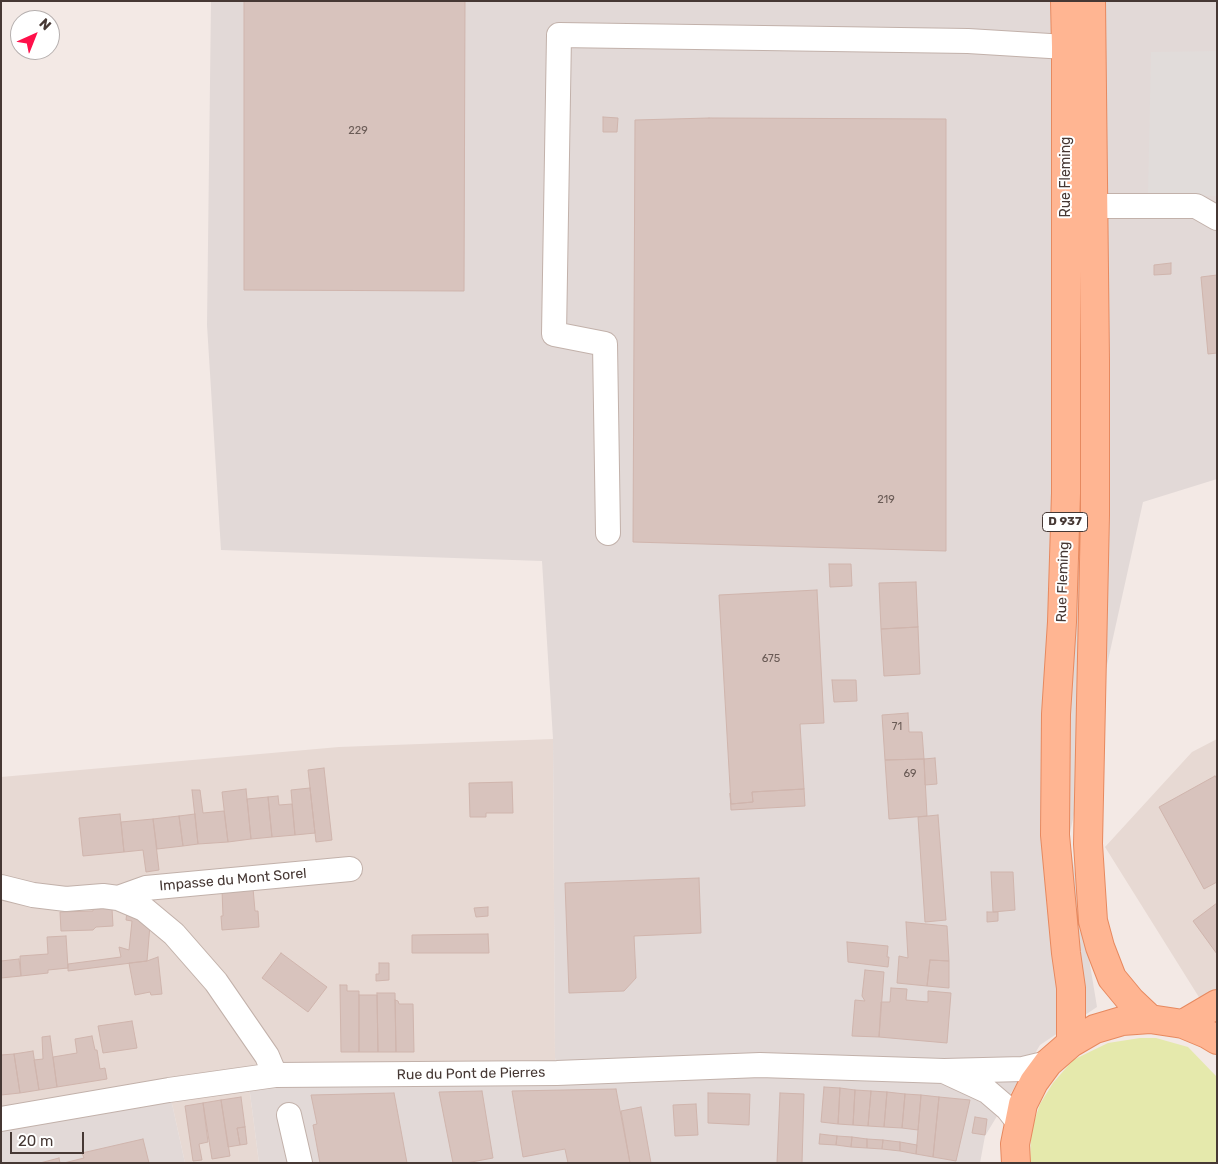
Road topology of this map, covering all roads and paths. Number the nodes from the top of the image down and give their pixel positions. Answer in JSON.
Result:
{"nodes":[{"id":1,"x":1065,"y":1,"type":"edge"},
{"id":2,"x":1091,"y":1,"type":"edge"},
{"id":3,"x":1066,"y":47,"type":"junction"},
{"id":4,"x":1094,"y":206,"type":"junction"},
{"id":5,"x":1217,"y":218,"type":"edge"},
{"id":6,"x":608,"y":533,"type":"dead end"},
{"id":7,"x":350,"y":868,"type":"dead end"},
{"id":8,"x":1,"y":888,"type":"edge"},
{"id":9,"x":118,"y":898,"type":"junction"},
{"id":10,"x":1217,"y":1004,"type":"edge"},
{"id":11,"x":1150,"y":1019,"type":"junction"},
{"id":12,"x":1183,"y":1024,"type":"junction"},
{"id":13,"x":1217,"y":1040,"type":"edge"},
{"id":14,"x":1071,"y":1043,"type":"junction"},
{"id":15,"x":1048,"y":1062,"type":"junction"},
{"id":16,"x":944,"y":1071,"type":"junction"},
{"id":17,"x":275,"y":1075,"type":"junction"},
{"id":18,"x":289,"y":1115,"type":"dead end"},
{"id":19,"x":1,"y":1120,"type":"edge"},
{"id":20,"x":1019,"y":1123,"type":"junction"},
{"id":21,"x":300,"y":1163,"type":"edge"},
{"id":22,"x":1016,"y":1163,"type":"edge"}],
"edges":[{"from":1,"to":3,"type":"main road","name":"Rue Fleming","number":"D 937"},
{"from":2,"to":4,"type":"main road","name":"Rue Fleming","number":"D 937"},
{"from":3,"to":6,"type":"street"},
{"from":3,"to":14,"type":"main road","name":"Rue Fleming","number":"D 937"},
{"from":4,"to":5,"type":"street"},
{"from":4,"to":11,"type":"main road","name":"Rue Fleming","number":"D 937"},
{"from":7,"to":9,"type":"street","name":"Impasse du Mont Sorel"},
{"from":8,"to":9,"type":"street"},
{"from":9,"to":17,"type":"street"},
{"from":10,"to":12,"type":"main road"},
{"from":11,"to":12,"type":"main road"},
{"from":11,"to":14,"type":"main road"},
{"from":12,"to":13,"type":"main road"},
{"from":14,"to":15,"type":"main road"},
{"from":15,"to":16,"type":"street","name":"Rue du Pont de Pierres"},
{"from":15,"to":20,"type":"main road"},
{"from":16,"to":17,"type":"street","name":"Rue du Pont de Pierres"},
{"from":16,"to":20,"type":"street","name":"Rue du Pont de Pierres"},
{"from":17,"to":19,"type":"street","name":"Rue du Pont de Pierres"},
{"from":18,"to":21,"type":"street"},
{"from":20,"to":22,"type":"main road"}]}
